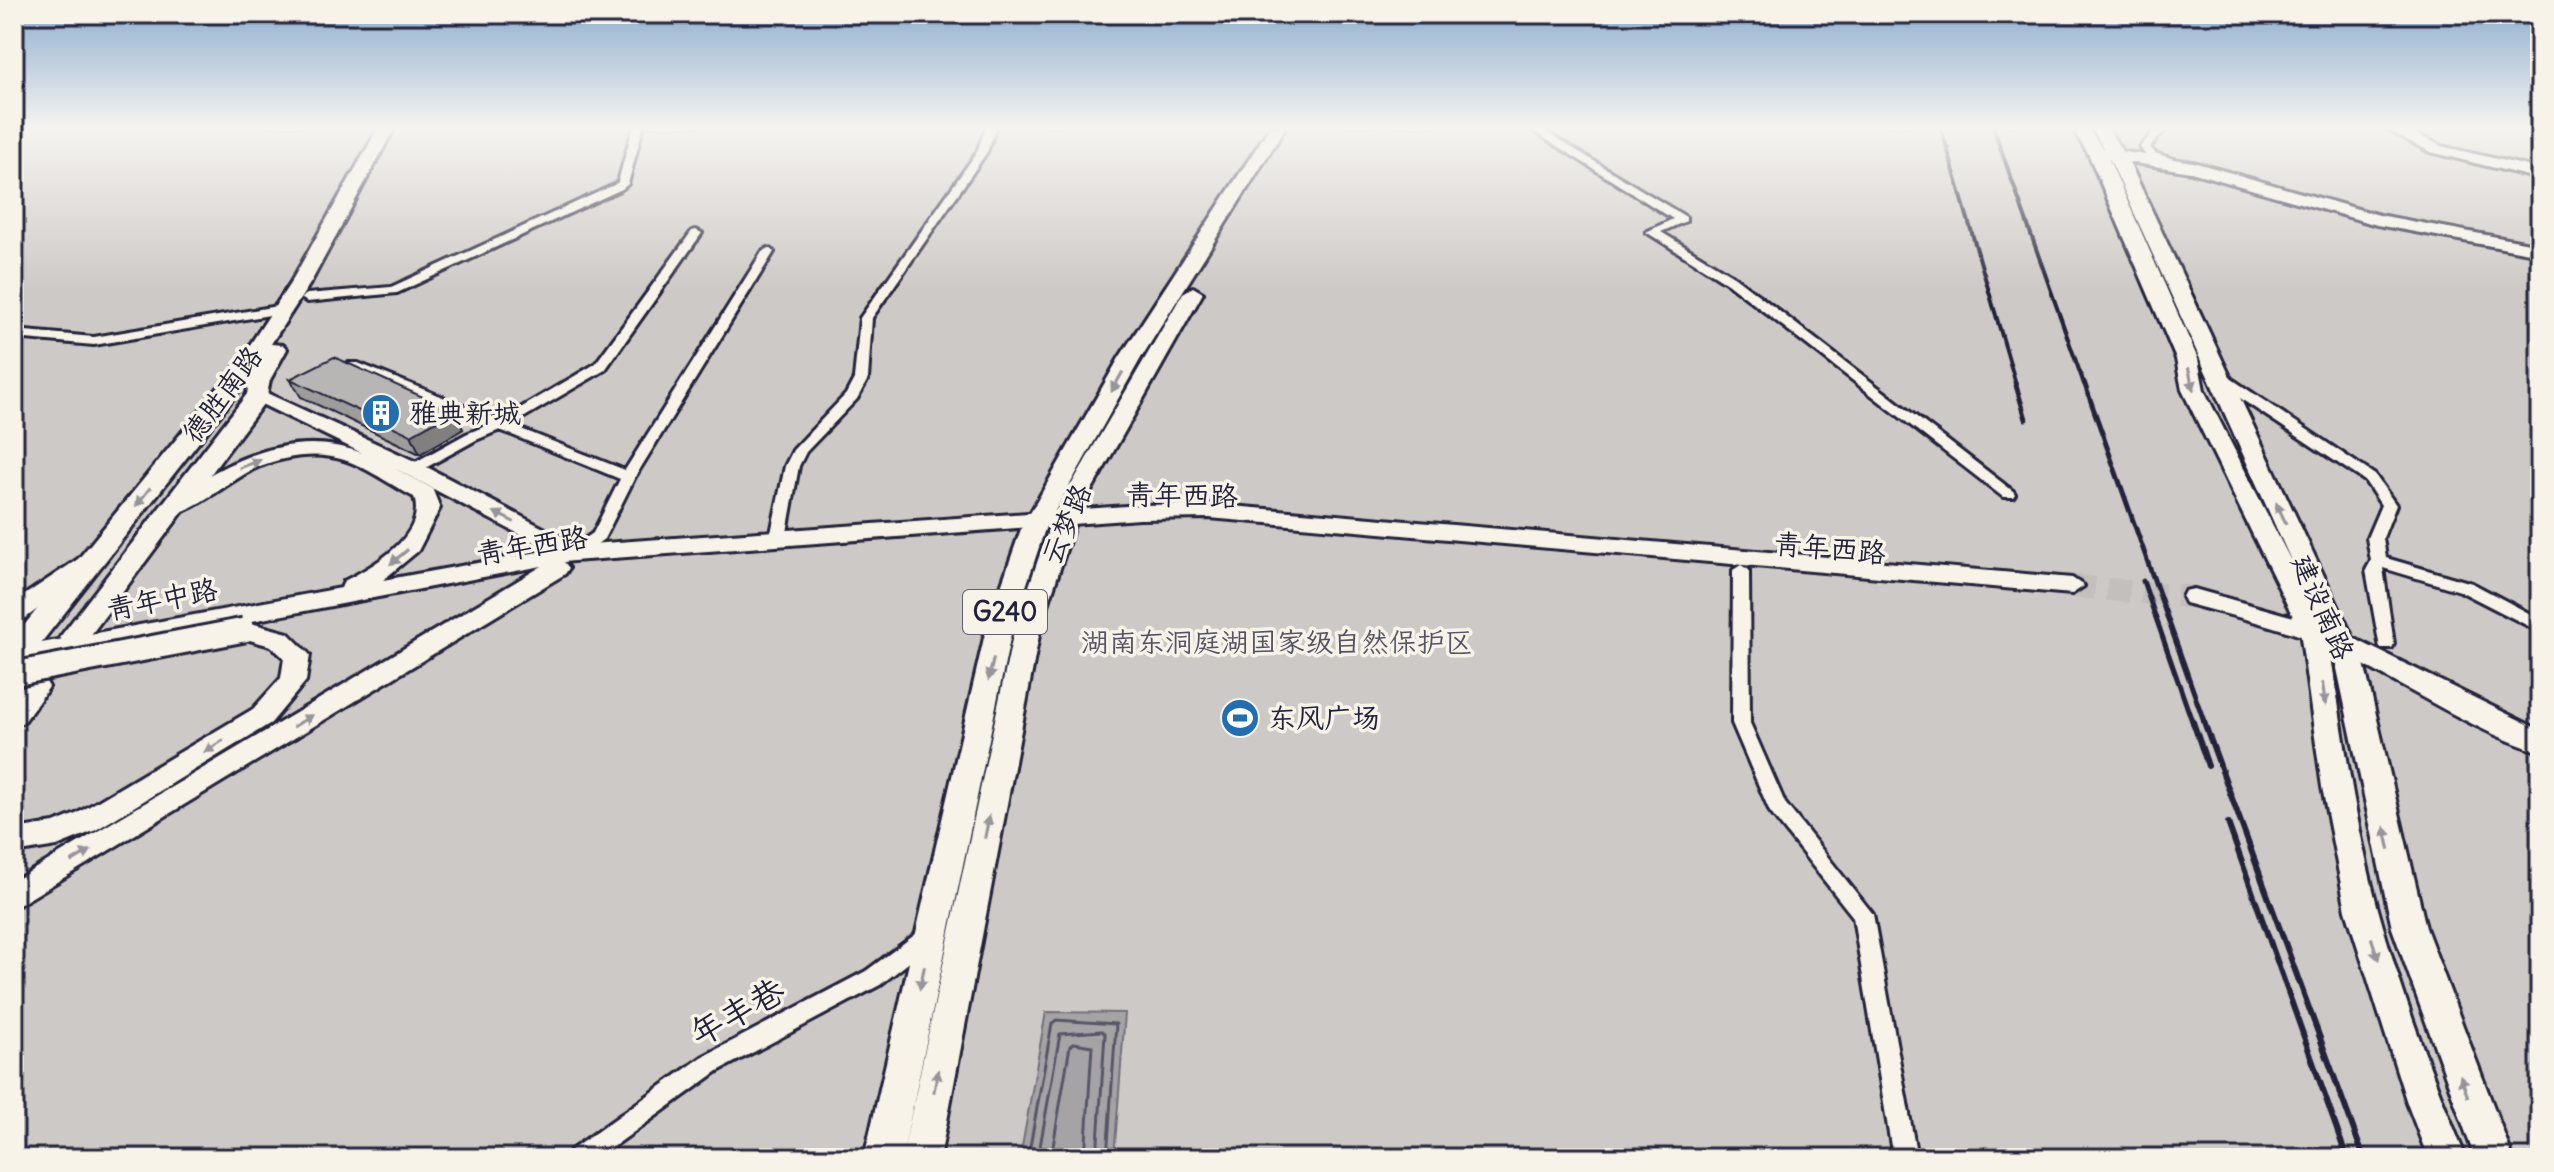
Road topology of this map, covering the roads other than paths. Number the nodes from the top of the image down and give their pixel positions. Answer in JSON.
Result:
{"nodes":[{"id":1,"x":356,"y":182,"type":"edge"},
{"id":2,"x":371,"y":182,"type":"edge"},
{"id":3,"x":624,"y":182,"type":"edge"},
{"id":4,"x":961,"y":182,"type":"edge"},
{"id":5,"x":1243,"y":182,"type":"edge"},
{"id":6,"x":1262,"y":182,"type":"edge"},
{"id":7,"x":1621,"y":182,"type":"edge"},
{"id":8,"x":2118,"y":182,"type":"edge"},
{"id":9,"x":2122,"y":182,"type":"edge"},
{"id":10,"x":2244,"y":182,"type":"edge"},
{"id":11,"x":696,"y":233,"type":"dead end"},
{"id":12,"x":2540,"y":250,"type":"edge"},
{"id":13,"x":768,"y":252,"type":"dead end"},
{"id":14,"x":307,"y":298,"type":"junction"},
{"id":15,"x":283,"y":309,"type":"junction"},
{"id":16,"x":14,"y":334,"type":"edge"},
{"id":17,"x":353,"y":366,"type":"edge"},
{"id":18,"x":2215,"y":372,"type":"junction"},
{"id":19,"x":258,"y":395,"type":"junction"},
{"id":20,"x":503,"y":424,"type":"junction"},
{"id":21,"x":413,"y":469,"type":"junction"},
{"id":22,"x":628,"y":477,"type":"junction"},
{"id":23,"x":2008,"y":494,"type":"dead end"},
{"id":24,"x":161,"y":521,"type":"junction"},
{"id":25,"x":1050,"y":522,"type":"junction"},
{"id":26,"x":778,"y":538,"type":"junction"},
{"id":27,"x":107,"y":543,"type":"junction"},
{"id":28,"x":565,"y":560,"type":"junction"},
{"id":29,"x":2379,"y":561,"type":"junction"},
{"id":30,"x":1741,"y":570,"type":"junction"},
{"id":31,"x":321,"y":600,"type":"junction"},
{"id":32,"x":2194,"y":605,"type":"tunnel mouth"},
{"id":33,"x":14,"y":614,"type":"edge"},
{"id":34,"x":2540,"y":626,"type":"edge"},
{"id":35,"x":244,"y":630,"type":"junction"},
{"id":36,"x":74,"y":637,"type":"dead end"},
{"id":37,"x":2330,"y":645,"type":"junction"},
{"id":38,"x":21,"y":649,"type":"edge"},
{"id":39,"x":2388,"y":657,"type":"junction"},
{"id":40,"x":25,"y":681,"type":"edge"},
{"id":41,"x":14,"y":715,"type":"edge"},
{"id":42,"x":2540,"y":742,"type":"edge"},
{"id":43,"x":14,"y":841,"type":"edge"},
{"id":44,"x":14,"y":896,"type":"edge"},
{"id":45,"x":932,"y":933,"type":"junction"},
{"id":46,"x":579,"y":1158,"type":"edge"},
{"id":47,"x":883,"y":1158,"type":"edge"},
{"id":48,"x":921,"y":1158,"type":"edge"},
{"id":49,"x":1905,"y":1158,"type":"edge"},
{"id":50,"x":2447,"y":1158,"type":"edge"},
{"id":51,"x":2494,"y":1158,"type":"edge"}],
"edges":[{"from":1,"to":15,"type":"main road","name":"德胜南路"},
{"from":2,"to":14,"type":"main road","name":"德胜南路"},
{"from":3,"to":14,"type":"street"},
{"from":4,"to":26,"type":"street"},
{"from":5,"to":25,"type":"main road","number":"G240","one_way":true},
{"from":6,"to":25,"type":"main road","name":"云梦路","number":"G240"},
{"from":7,"to":23,"type":"street"},
{"from":8,"to":37,"type":"main road","name":"建设南路","one_way":true},
{"from":9,"to":18,"type":"main road","name":"建设南路"},
{"from":10,"to":12,"type":"main road"},
{"from":11,"to":20,"type":"street"},
{"from":13,"to":22,"type":"street"},
{"from":14,"to":19,"type":"main road","name":"德胜南路"},
{"from":15,"to":16,"type":"street"},
{"from":15,"to":27,"type":"main road","name":"德胜南路","one_way":true},
{"from":17,"to":20,"type":"street"},
{"from":18,"to":29,"type":"street"},
{"from":37,"to":18,"type":"main road","name":"建设南路","one_way":true},
{"from":19,"to":21,"type":"main road"},
{"from":19,"to":24,"type":"main road","name":"德胜南路"},
{"from":20,"to":21,"type":"street"},
{"from":20,"to":22,"type":"street"},
{"from":28,"to":21,"type":"main road","one_way":true},
{"from":22,"to":28,"type":"street"},
{"from":24,"to":31,"type":"main road","one_way":true},
{"from":24,"to":36,"type":"main road","name":"德胜南路"},
{"from":25,"to":26,"type":"main road","name":"青年西路"},
{"from":25,"to":28,"type":"main road","name":"青年西路"},
{"from":25,"to":30,"type":"main road","name":"青年西路"},
{"from":25,"to":30,"type":"main road","name":"青年西路"},
{"from":25,"to":45,"type":"main road","number":"G240","one_way":true},
{"from":48,"to":25,"type":"main road","name":"云梦路","number":"G240","one_way":true},
{"from":26,"to":28,"type":"main road","name":"青年西路"},
{"from":27,"to":33,"type":"main road"},
{"from":27,"to":38,"type":"main road","name":"德胜南路"},
{"from":28,"to":31,"type":"main road","name":"青年西路"},
{"from":28,"to":35,"type":"main road","name":"青年西路"},
{"from":44,"to":28,"type":"main road","one_way":true},
{"from":29,"to":34,"type":"street"},
{"from":29,"to":39,"type":"street"},
{"from":30,"to":49,"type":"street"},
{"from":31,"to":38,"type":"main road","name":"青年中路"},
{"from":32,"to":37,"type":"main road"},
{"from":35,"to":40,"type":"main road","name":"青年中路","bridge":true},
{"from":35,"to":43,"type":"main road","one_way":true},
{"from":37,"to":39,"type":"main road"},
{"from":37,"to":50,"type":"main road","name":"建设南路","one_way":true},
{"from":51,"to":37,"type":"main road","name":"建设南路","one_way":true},
{"from":39,"to":42,"type":"main road"},
{"from":40,"to":41,"type":"main road"},
{"from":45,"to":46,"type":"street","name":"年丰巷"},
{"from":45,"to":47,"type":"main road","number":"G240","one_way":true}]}
